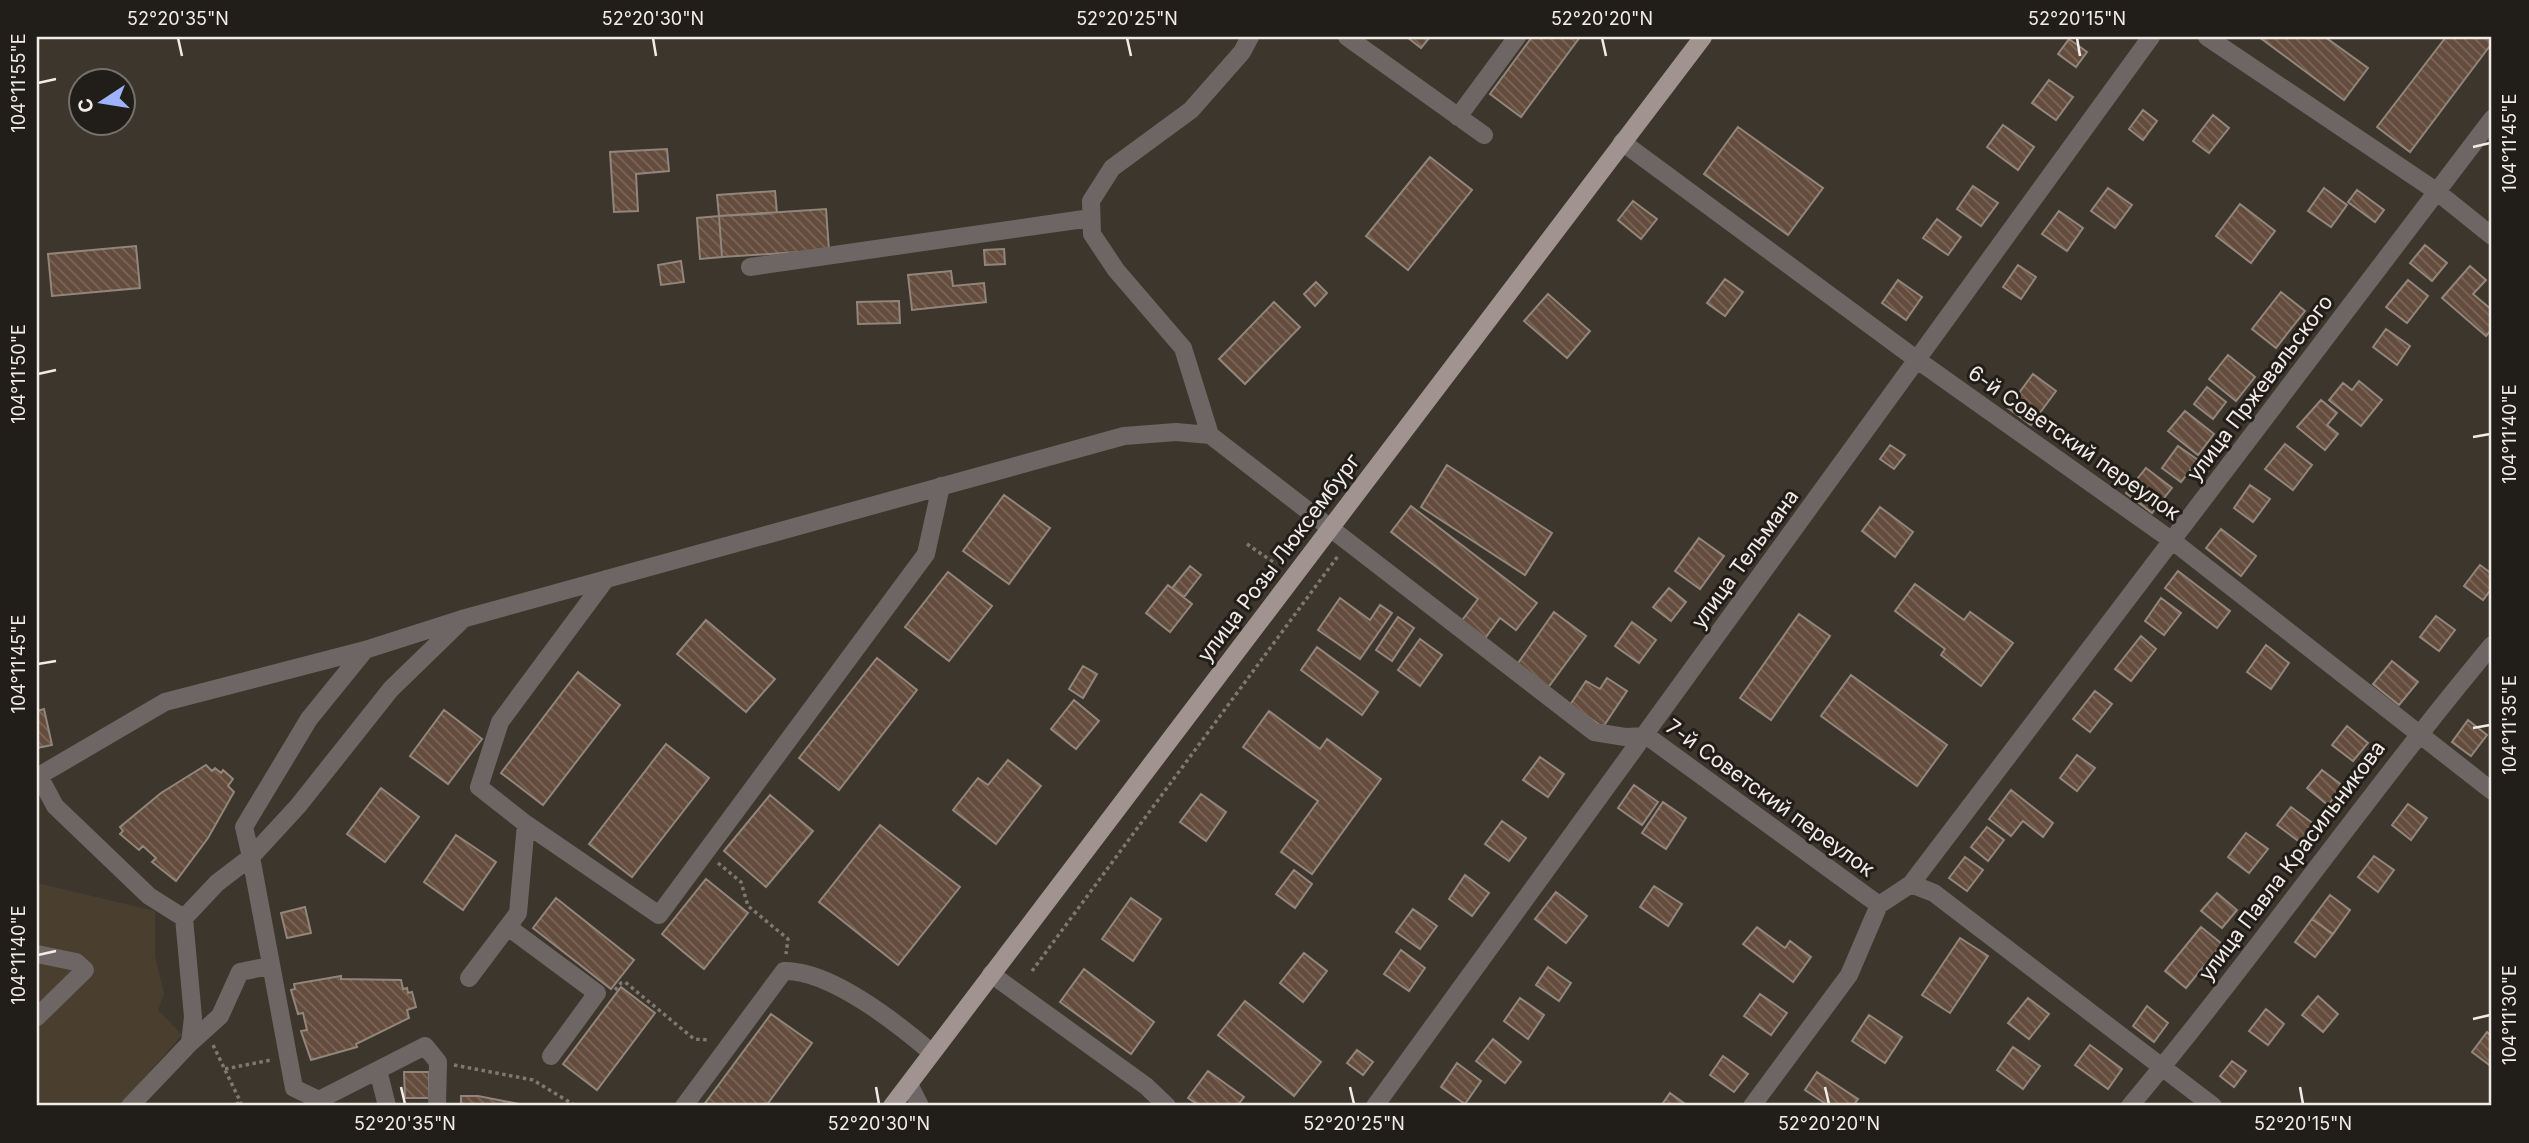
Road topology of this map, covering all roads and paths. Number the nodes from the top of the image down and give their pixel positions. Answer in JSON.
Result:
{"nodes":[{"id":1,"x":1250,"y":37,"type":"edge"},
{"id":2,"x":1348,"y":37,"type":"edge"},
{"id":3,"x":1517,"y":37,"type":"edge"},
{"id":4,"x":1703,"y":37,"type":"edge"},
{"id":5,"x":2151,"y":37,"type":"edge"},
{"id":6,"x":2207,"y":37,"type":"edge"},
{"id":7,"x":1458,"y":117,"type":"junction"},
{"id":8,"x":2492,"y":119,"type":"edge"},
{"id":9,"x":1484,"y":135,"type":"dead end"},
{"id":10,"x":1622,"y":142,"type":"junction"},
{"id":11,"x":2435,"y":191,"type":"junction"},
{"id":12,"x":1091,"y":218,"type":"junction"},
{"id":13,"x":2492,"y":236,"type":"edge"},
{"id":14,"x":750,"y":267,"type":"dead end"},
{"id":15,"x":1916,"y":359,"type":"junction"},
{"id":16,"x":1210,"y":435,"type":"junction"},
{"id":17,"x":941,"y":486,"type":"junction"},
{"id":18,"x":1330,"y":529,"type":"junction"},
{"id":19,"x":2174,"y":541,"type":"junction"},
{"id":20,"x":1348,"y":543,"type":"junction"},
{"id":21,"x":1247,"y":544,"type":"dead end"},
{"id":22,"x":1276,"y":564,"type":"dead end"},
{"id":23,"x":606,"y":579,"type":"junction"},
{"id":24,"x":462,"y":619,"type":"junction"},
{"id":25,"x":2492,"y":645,"type":"edge"},
{"id":26,"x":365,"y":650,"type":"junction"},
{"id":27,"x":2418,"y":733,"type":"junction"},
{"id":28,"x":1647,"y":736,"type":"junction"},
{"id":29,"x":38,"y":776,"type":"edge"},
{"id":30,"x":2492,"y":791,"type":"edge"},
{"id":31,"x":526,"y":824,"type":"junction"},
{"id":32,"x":251,"y":857,"type":"junction"},
{"id":33,"x":716,"y":862,"type":"dead end"},
{"id":34,"x":1911,"y":884,"type":"junction"},
{"id":35,"x":1879,"y":905,"type":"junction"},
{"id":36,"x":184,"y":918,"type":"junction"},
{"id":37,"x":508,"y":927,"type":"junction"},
{"id":38,"x":37,"y":954,"type":"edge"},
{"id":39,"x":270,"y":966,"type":"junction"},
{"id":40,"x":784,"y":971,"type":"junction"},
{"id":41,"x":1032,"y":971,"type":"dead end"},
{"id":42,"x":991,"y":974,"type":"junction"},
{"id":43,"x":469,"y":978,"type":"dead end"},
{"id":44,"x":597,"y":993,"type":"junction"},
{"id":45,"x":37,"y":1017,"type":"edge"},
{"id":46,"x":206,"y":1029,"type":"junction"},
{"id":47,"x":732,"y":1041,"type":"junction"},
{"id":48,"x":190,"y":1044,"type":"junction"},
{"id":49,"x":932,"y":1053,"type":"junction"},
{"id":50,"x":288,"y":1056,"type":"junction"},
{"id":51,"x":551,"y":1056,"type":"dead end"},
{"id":52,"x":438,"y":1062,"type":"junction"},
{"id":53,"x":2163,"y":1066,"type":"junction"},
{"id":54,"x":225,"y":1069,"type":"junction"},
{"id":55,"x":378,"y":1070,"type":"junction"},
{"id":56,"x":909,"y":1084,"type":"junction"},
{"id":57,"x":320,"y":1103,"type":"edge"},
{"id":58,"x":242,"y":1105,"type":"edge"},
{"id":59,"x":130,"y":1106,"type":"edge"},
{"id":60,"x":222,"y":1106,"type":"edge"},
{"id":61,"x":387,"y":1106,"type":"edge"},
{"id":62,"x":437,"y":1106,"type":"edge"},
{"id":63,"x":576,"y":1106,"type":"edge"},
{"id":64,"x":684,"y":1106,"type":"edge"},
{"id":65,"x":892,"y":1106,"type":"edge"},
{"id":66,"x":920,"y":1106,"type":"edge"},
{"id":67,"x":1167,"y":1106,"type":"edge"},
{"id":68,"x":1375,"y":1106,"type":"edge"},
{"id":69,"x":1752,"y":1106,"type":"edge"},
{"id":70,"x":2130,"y":1106,"type":"edge"},
{"id":71,"x":2213,"y":1106,"type":"edge"}],
"edges":[{"from":1,"to":12,"type":"street"},
{"from":2,"to":7,"type":"street"},
{"from":3,"to":7,"type":"street"},
{"from":4,"to":10,"type":"main road","name":"улица Розы Люксембург"},
{"from":5,"to":15,"type":"street","name":"улица Тельмана"},
{"from":6,"to":11,"type":"street"},
{"from":7,"to":9,"type":"street"},
{"from":8,"to":11,"type":"street","name":"улица Пржевальского"},
{"from":10,"to":15,"type":"street","name":"6-й Советский переулок"},
{"from":10,"to":18,"type":"main road","name":"улица Розы Люксембург"},
{"from":11,"to":13,"type":"street"},
{"from":11,"to":19,"type":"street","name":"улица Пржевальского"},
{"from":12,"to":14,"type":"street"},
{"from":12,"to":16,"type":"street"},
{"from":15,"to":19,"type":"street","name":"6-й Советский переулок"},
{"from":15,"to":28,"type":"street","name":"улица Тельмана"},
{"from":16,"to":17,"type":"street"},
{"from":16,"to":18,"type":"street","name":"7-й Советский переулок"},
{"from":17,"to":23,"type":"street"},
{"from":17,"to":31,"type":"street"},
{"from":18,"to":20,"type":"street","name":"7-й Советский переулок"},
{"from":18,"to":42,"type":"main road","name":"улица Розы Люксембург"},
{"from":19,"to":27,"type":"street","name":"6-й Советский переулок"},
{"from":19,"to":34,"type":"street","name":"улица Пржевальского"},
{"from":20,"to":28,"type":"street","name":"7-й Советский переулок"},
{"from":20,"to":41,"type":"path"},
{"from":21,"to":22,"type":"path"},
{"from":23,"to":24,"type":"street"},
{"from":23,"to":31,"type":"street"},
{"from":24,"to":26,"type":"street"},
{"from":24,"to":32,"type":"street"},
{"from":25,"to":27,"type":"street","name":"улица Павла Красильникова"},
{"from":26,"to":29,"type":"street"},
{"from":26,"to":32,"type":"street"},
{"from":27,"to":30,"type":"street","name":"6-й Советский переулок"},
{"from":27,"to":53,"type":"street","name":"улица Павла Красильникова"},
{"from":28,"to":35,"type":"street","name":"7-й Советский переулок"},
{"from":28,"to":68,"type":"street","name":"улица Тельмана"},
{"from":29,"to":36,"type":"street"},
{"from":31,"to":37,"type":"street"},
{"from":32,"to":36,"type":"street"},
{"from":32,"to":39,"type":"street"},
{"from":33,"to":40,"type":"path"},
{"from":34,"to":35,"type":"street","name":"7-й Советский переулок"},
{"from":34,"to":53,"type":"street"},
{"from":35,"to":69,"type":"street"},
{"from":36,"to":48,"type":"street"},
{"from":37,"to":43,"type":"street"},
{"from":37,"to":44,"type":"street"},
{"from":38,"to":45,"type":"street"},
{"from":39,"to":46,"type":"street"},
{"from":39,"to":50,"type":"street"},
{"from":40,"to":47,"type":"street"},
{"from":40,"to":49,"type":"street"},
{"from":42,"to":49,"type":"main road","name":"улица Розы Люксембург"},
{"from":42,"to":67,"type":"street"},
{"from":44,"to":47,"type":"path"},
{"from":44,"to":51,"type":"street"},
{"from":46,"to":48,"type":"street"},
{"from":46,"to":54,"type":"path"},
{"from":47,"to":64,"type":"street"},
{"from":48,"to":59,"type":"street"},
{"from":49,"to":56,"type":"main road","name":"улица Розы Люксембург"},
{"from":50,"to":54,"type":"path"},
{"from":50,"to":57,"type":"street"},
{"from":52,"to":55,"type":"street"},
{"from":52,"to":62,"type":"street"},
{"from":52,"to":63,"type":"path"},
{"from":53,"to":70,"type":"street","name":"улица Павла Красильникова"},
{"from":53,"to":71,"type":"street"},
{"from":54,"to":58,"type":"path"},
{"from":55,"to":57,"type":"street"},
{"from":55,"to":61,"type":"street"},
{"from":56,"to":65,"type":"main road","name":"улица Розы Люксембург"},
{"from":56,"to":66,"type":"street"},
{"from":58,"to":60,"type":"path"}]}
